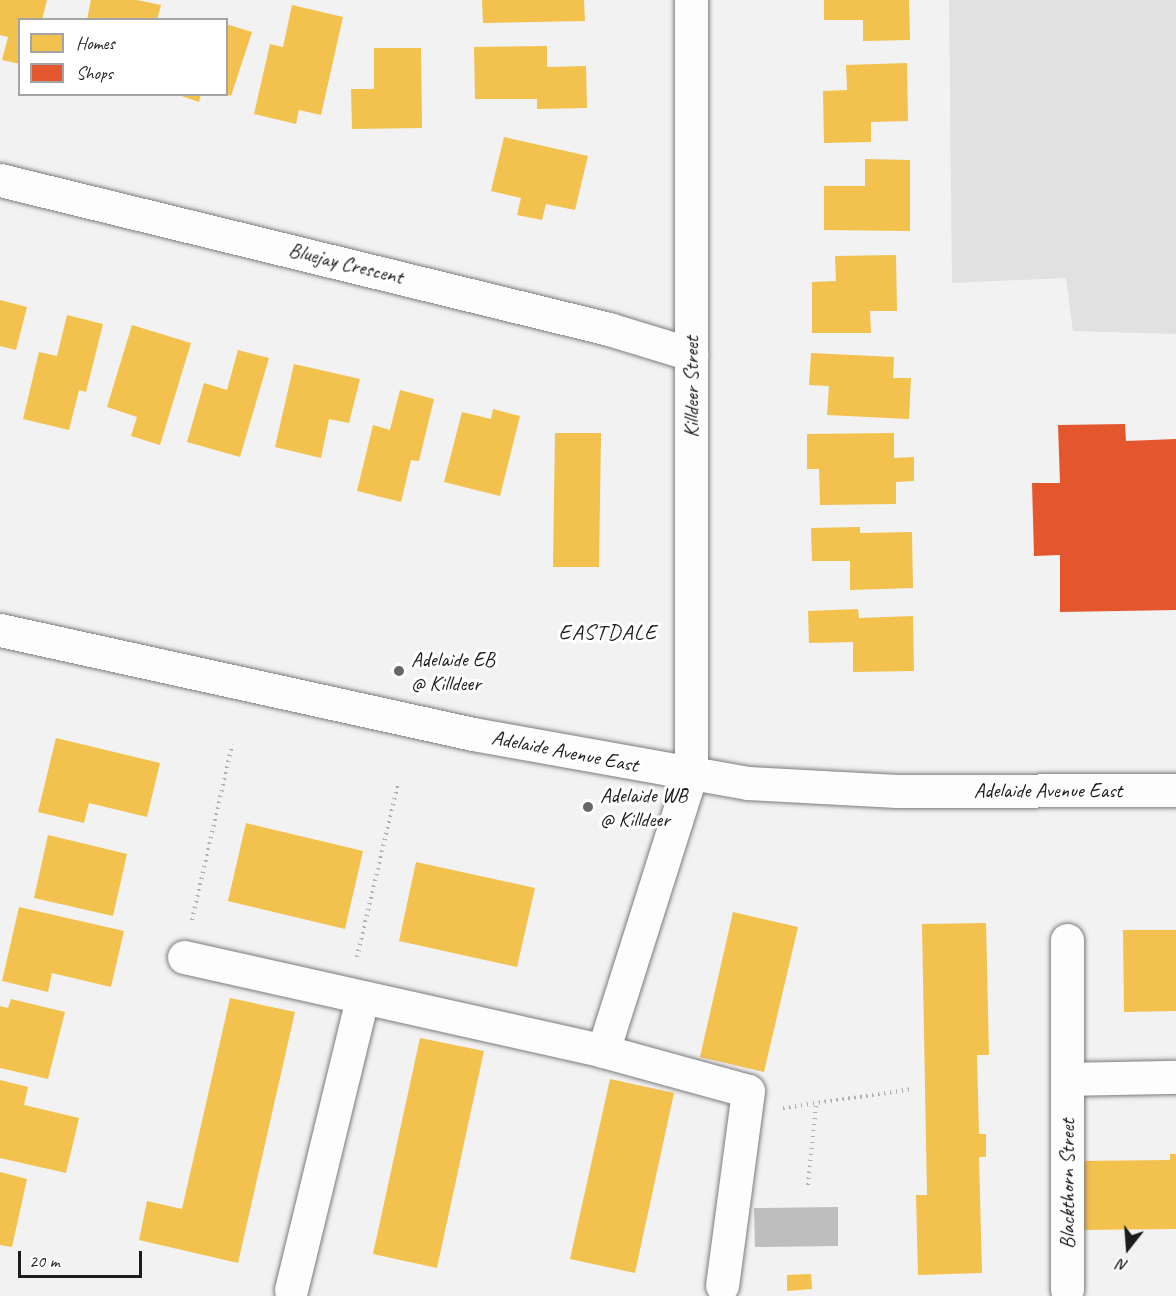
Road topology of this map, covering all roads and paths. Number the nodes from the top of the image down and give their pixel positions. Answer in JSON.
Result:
{"nodes":[{"id":1,"x":691,"y":0,"type":"edge"},
{"id":2,"x":0,"y":180,"type":"edge"},
{"id":3,"x":691,"y":354,"type":"junction"},
{"id":4,"x":0,"y":630,"type":"edge"},
{"id":5,"x":232,"y":745,"type":"dead end"},
{"id":6,"x":691,"y":774,"type":"junction"},
{"id":7,"x":398,"y":783,"type":"dead end"},
{"id":8,"x":1176,"y":790,"type":"edge"},
{"id":9,"x":1067,"y":940,"type":"dead end"},
{"id":10,"x":184,"y":957,"type":"joint"},
{"id":11,"x":355,"y":997,"type":"junction"},
{"id":12,"x":603,"y":1051,"type":"junction"},
{"id":13,"x":1176,"y":1077,"type":"edge"},
{"id":14,"x":1067,"y":1079,"type":"junction"},
{"id":15,"x":913,"y":1089,"type":"dead end"},
{"id":16,"x":816,"y":1105,"type":"junction"},
{"id":17,"x":745,"y":1111,"type":"junction"},
{"id":18,"x":808,"y":1185,"type":"dead end"},
{"id":19,"x":722,"y":1285,"type":"dead end"},
{"id":20,"x":1066,"y":1289,"type":"dead end"},
{"id":21,"x":291,"y":1290,"type":"dead end"}],
"edges":[{"from":1,"to":3,"type":"street","name":"Killdeer Street"},
{"from":2,"to":3,"type":"street","name":"Bluejay Crescent"},
{"from":3,"to":6,"type":"street","name":"Killdeer Street"},
{"from":4,"to":6,"type":"street","name":"Adelaide Avenue East"},
{"from":5,"to":10,"type":"path"},
{"from":6,"to":8,"type":"street","name":"Adelaide Avenue East"},
{"from":6,"to":12,"type":"street","name":"Killdeer Street"},
{"from":7,"to":11,"type":"path"},
{"from":9,"to":14,"type":"street","name":"Blackthorn Street"},
{"from":10,"to":11,"type":"street"},
{"from":11,"to":12,"type":"street"},
{"from":11,"to":21,"type":"street"},
{"from":12,"to":17,"type":"street"},
{"from":13,"to":14,"type":"street"},
{"from":14,"to":20,"type":"street","name":"Blackthorn Street"},
{"from":15,"to":16,"type":"path"},
{"from":16,"to":17,"type":"path"},
{"from":16,"to":18,"type":"path"},
{"from":17,"to":19,"type":"street"}]}
